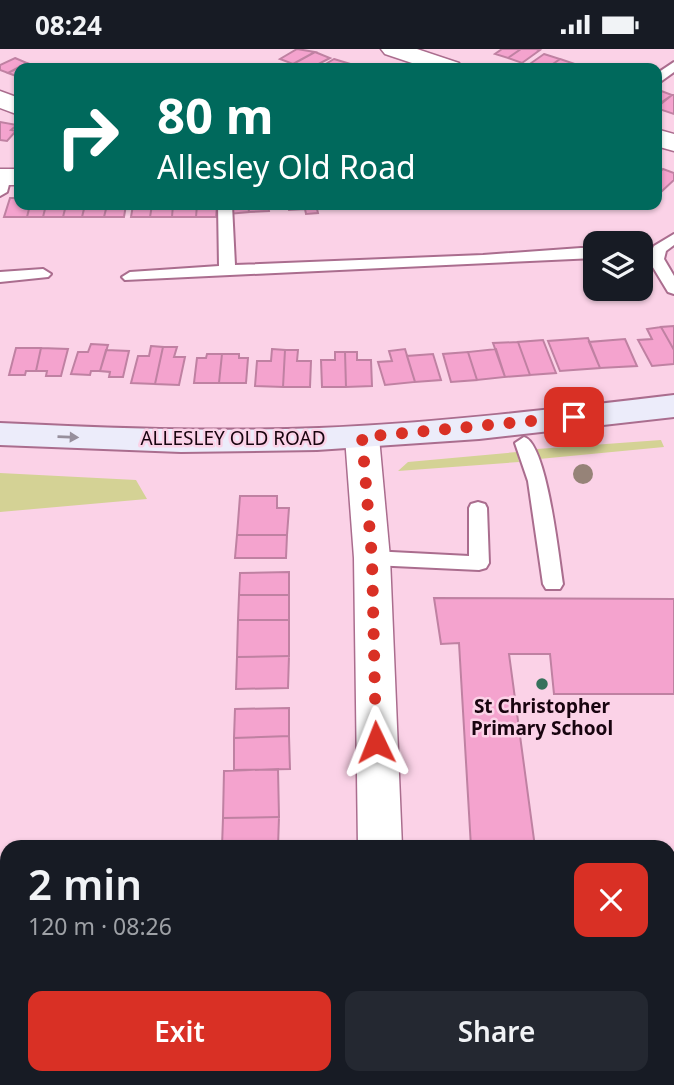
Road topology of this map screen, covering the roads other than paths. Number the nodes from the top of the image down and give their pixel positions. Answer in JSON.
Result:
{"nodes":[{"id":1,"x":393,"y":49,"type":"edge"},
{"id":2,"x":435,"y":63,"type":"edge"},
{"id":3,"x":225,"y":210,"type":"edge"},
{"id":4,"x":674,"y":238,"type":"edge"},
{"id":5,"x":583,"y":252,"type":"edge"},
{"id":6,"x":653,"y":254,"type":"edge"},
{"id":7,"x":653,"y":264,"type":"edge"},
{"id":8,"x":227,"y":270,"type":"junction"},
{"id":9,"x":43,"y":274,"type":"dead end"},
{"id":10,"x":0,"y":277,"type":"edge"},
{"id":11,"x":130,"y":277,"type":"dead end"},
{"id":12,"x":674,"y":289,"type":"edge"},
{"id":13,"x":674,"y":406,"type":"edge"},
{"id":14,"x":674,"y":428,"type":"edge"},
{"id":15,"x":0,"y":435,"type":"edge"},
{"id":16,"x":524,"y":443,"type":"junction"},
{"id":17,"x":363,"y":447,"type":"junction"},
{"id":18,"x":0,"y":460,"type":"edge"},
{"id":19,"x":478,"y":508,"type":"dead end"},
{"id":20,"x":372,"y":558,"type":"junction"},
{"id":21,"x":553,"y":584,"type":"dead end"},
{"id":22,"x":380,"y":840,"type":"edge"}],
"edges":[{"from":1,"to":2,"type":"street"},
{"from":3,"to":8,"type":"lane"},
{"from":4,"to":6,"type":"lane"},
{"from":5,"to":8,"type":"lane"},
{"from":7,"to":12,"type":"lane"},
{"from":8,"to":11,"type":"lane"},
{"from":9,"to":10,"type":"lane"},
{"from":13,"to":17,"type":"main road","name":"ALLESLEY OLD ROAD"},
{"from":14,"to":16,"type":"main road","name":"ALLESLEY OLD ROAD"},
{"from":15,"to":17,"type":"main road","name":"ALLESLEY OLD ROAD","one_way":true},
{"from":16,"to":17,"type":"main road","name":"ALLESLEY OLD ROAD"},
{"from":16,"to":21,"type":"lane"},
{"from":17,"to":18,"type":"main road","name":"ALLESLEY OLD ROAD"},
{"from":17,"to":20,"type":"street"},
{"from":19,"to":20,"type":"lane"},
{"from":20,"to":22,"type":"street"}]}
